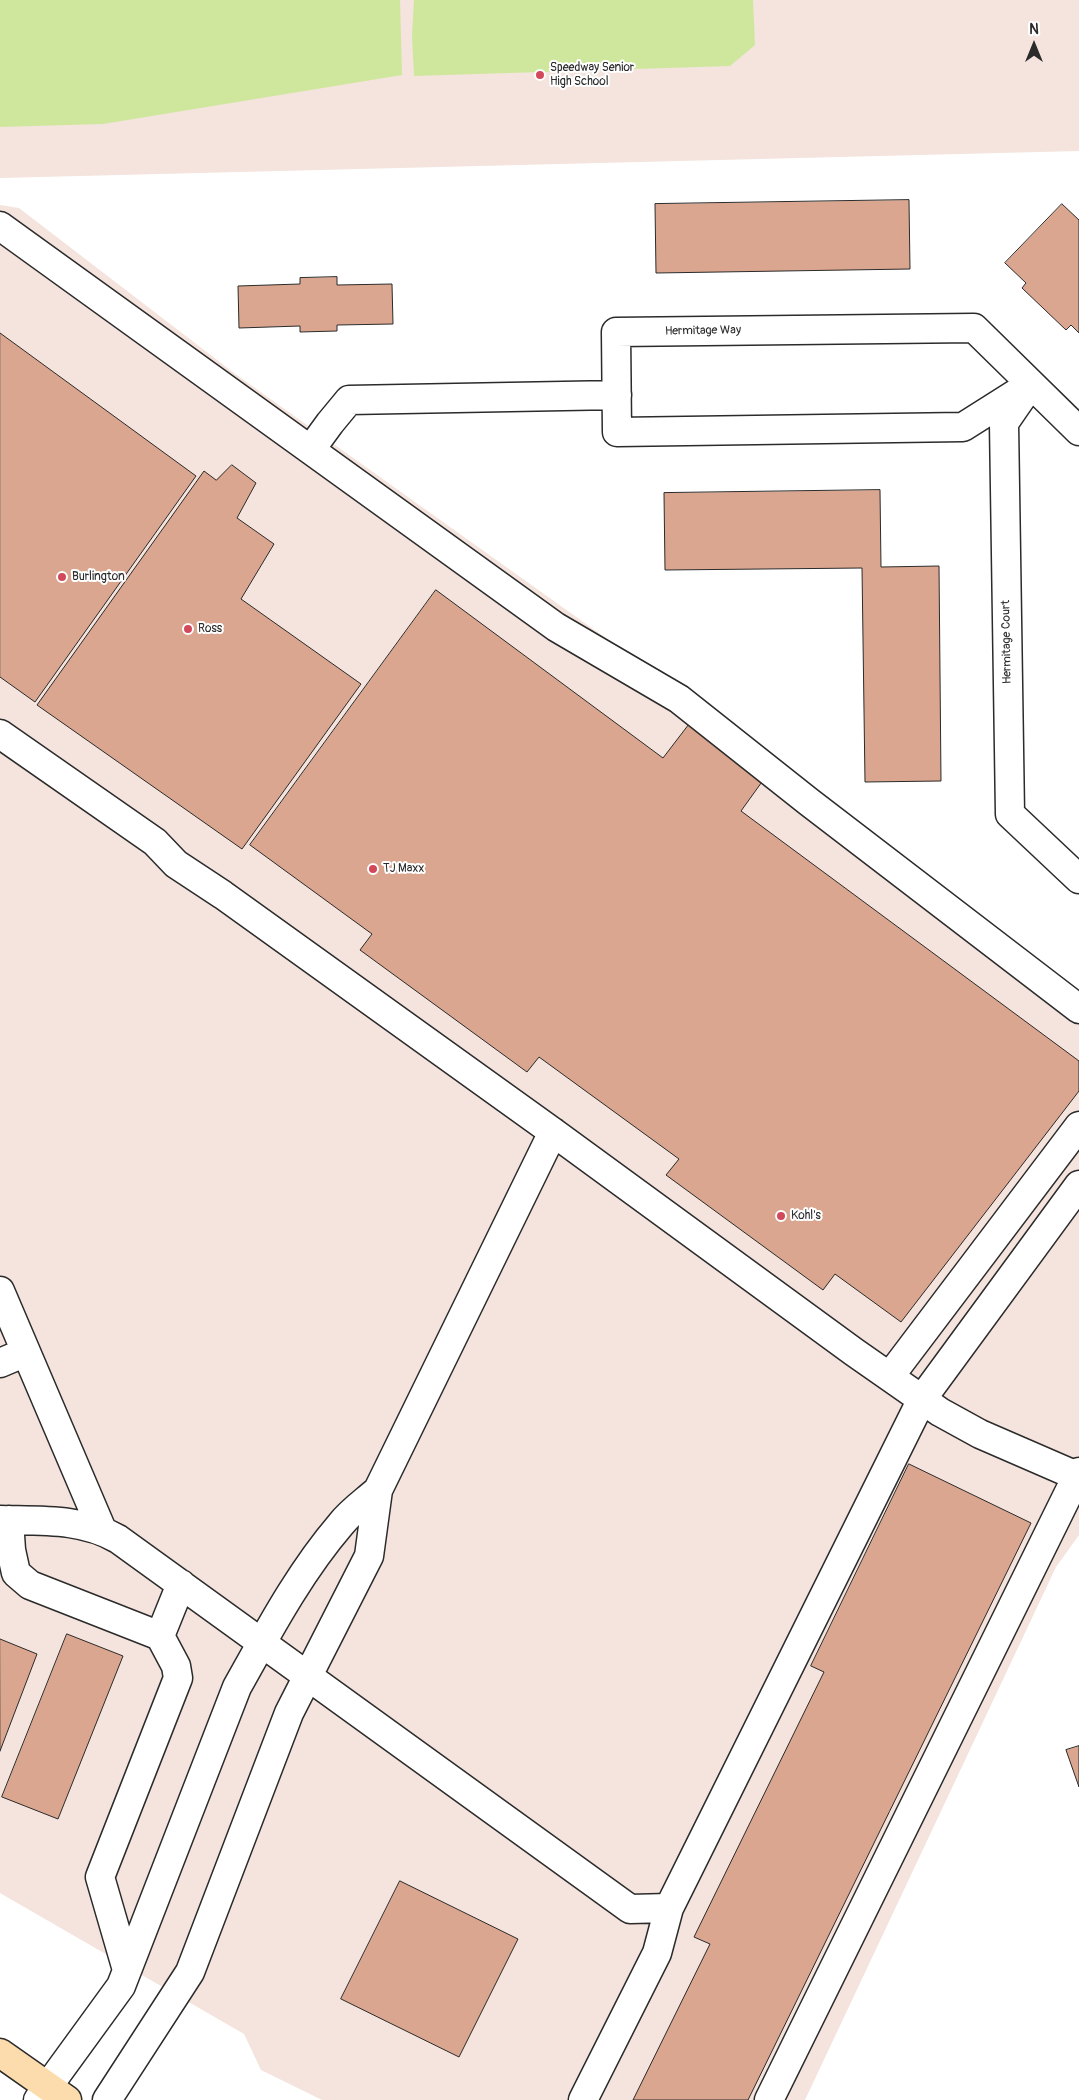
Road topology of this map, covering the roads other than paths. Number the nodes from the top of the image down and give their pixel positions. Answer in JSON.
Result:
{"nodes":[{"id":1,"x":0,"y":226,"type":"edge"},
{"id":2,"x":1031,"y":384,"type":"junction"},
{"id":3,"x":617,"y":395,"type":"junction"},
{"id":4,"x":1079,"y":431,"type":"edge"},
{"id":5,"x":311,"y":449,"type":"junction"},
{"id":6,"x":0,"y":734,"type":"edge"},
{"id":7,"x":1079,"y":879,"type":"edge"},
{"id":8,"x":1079,"y":1009,"type":"edge"},
{"id":9,"x":1079,"y":1126,"type":"edge"},
{"id":10,"x":554,"y":1132,"type":"junction"},
{"id":11,"x":1079,"y":1185,"type":"edge"},
{"id":12,"x":0,"y":1291,"type":"edge"},
{"id":13,"x":26,"y":1352,"type":"junction"},
{"id":14,"x":0,"y":1363,"type":"edge"},
{"id":15,"x":890,"y":1376,"type":"junction"},
{"id":16,"x":922,"y":1399,"type":"junction"},
{"id":17,"x":1078,"y":1475,"type":"edge"},
{"id":18,"x":378,"y":1490,"type":"junction"},
{"id":19,"x":5,"y":1520,"type":"edge"},
{"id":20,"x":102,"y":1530,"type":"junction"},
{"id":21,"x":180,"y":1584,"type":"junction"},
{"id":22,"x":160,"y":1636,"type":"junction"},
{"id":23,"x":262,"y":1642,"type":"junction"},
{"id":24,"x":308,"y":1675,"type":"junction"},
{"id":25,"x":669,"y":1908,"type":"junction"},
{"id":26,"x":127,"y":1970,"type":"junction"},
{"id":27,"x":0,"y":2053,"type":"edge"},
{"id":28,"x":51,"y":2096,"type":"edge"},
{"id":29,"x":106,"y":2100,"type":"edge"},
{"id":30,"x":584,"y":2100,"type":"edge"},
{"id":31,"x":769,"y":2100,"type":"edge"}],
"edges":[{"from":1,"to":5,"type":"street"},
{"from":2,"to":3,"type":"street"},
{"from":2,"to":3,"type":"street","name":"Hermitage Way"},
{"from":2,"to":4,"type":"street","name":"Hermitage Way"},
{"from":2,"to":7,"type":"street","name":"Hermitage Court"},
{"from":3,"to":5,"type":"street"},
{"from":5,"to":8,"type":"street"},
{"from":6,"to":10,"type":"street"},
{"from":9,"to":15,"type":"street"},
{"from":10,"to":15,"type":"street"},
{"from":10,"to":18,"type":"street"},
{"from":11,"to":16,"type":"street"},
{"from":12,"to":13,"type":"street"},
{"from":13,"to":14,"type":"street"},
{"from":13,"to":20,"type":"street"},
{"from":15,"to":16,"type":"street"},
{"from":16,"to":17,"type":"street"},
{"from":16,"to":25,"type":"street"},
{"from":17,"to":31,"type":"street"},
{"from":18,"to":23,"type":"street"},
{"from":18,"to":24,"type":"street"},
{"from":19,"to":20,"type":"street"},
{"from":19,"to":22,"type":"street"},
{"from":20,"to":21,"type":"street"},
{"from":21,"to":22,"type":"street"},
{"from":21,"to":23,"type":"street"},
{"from":22,"to":26,"type":"street"},
{"from":23,"to":24,"type":"street"},
{"from":23,"to":26,"type":"street"},
{"from":24,"to":25,"type":"street"},
{"from":24,"to":29,"type":"street"},
{"from":25,"to":30,"type":"street"},
{"from":26,"to":28,"type":"street"},
{"from":27,"to":28,"type":"main road"}]}
